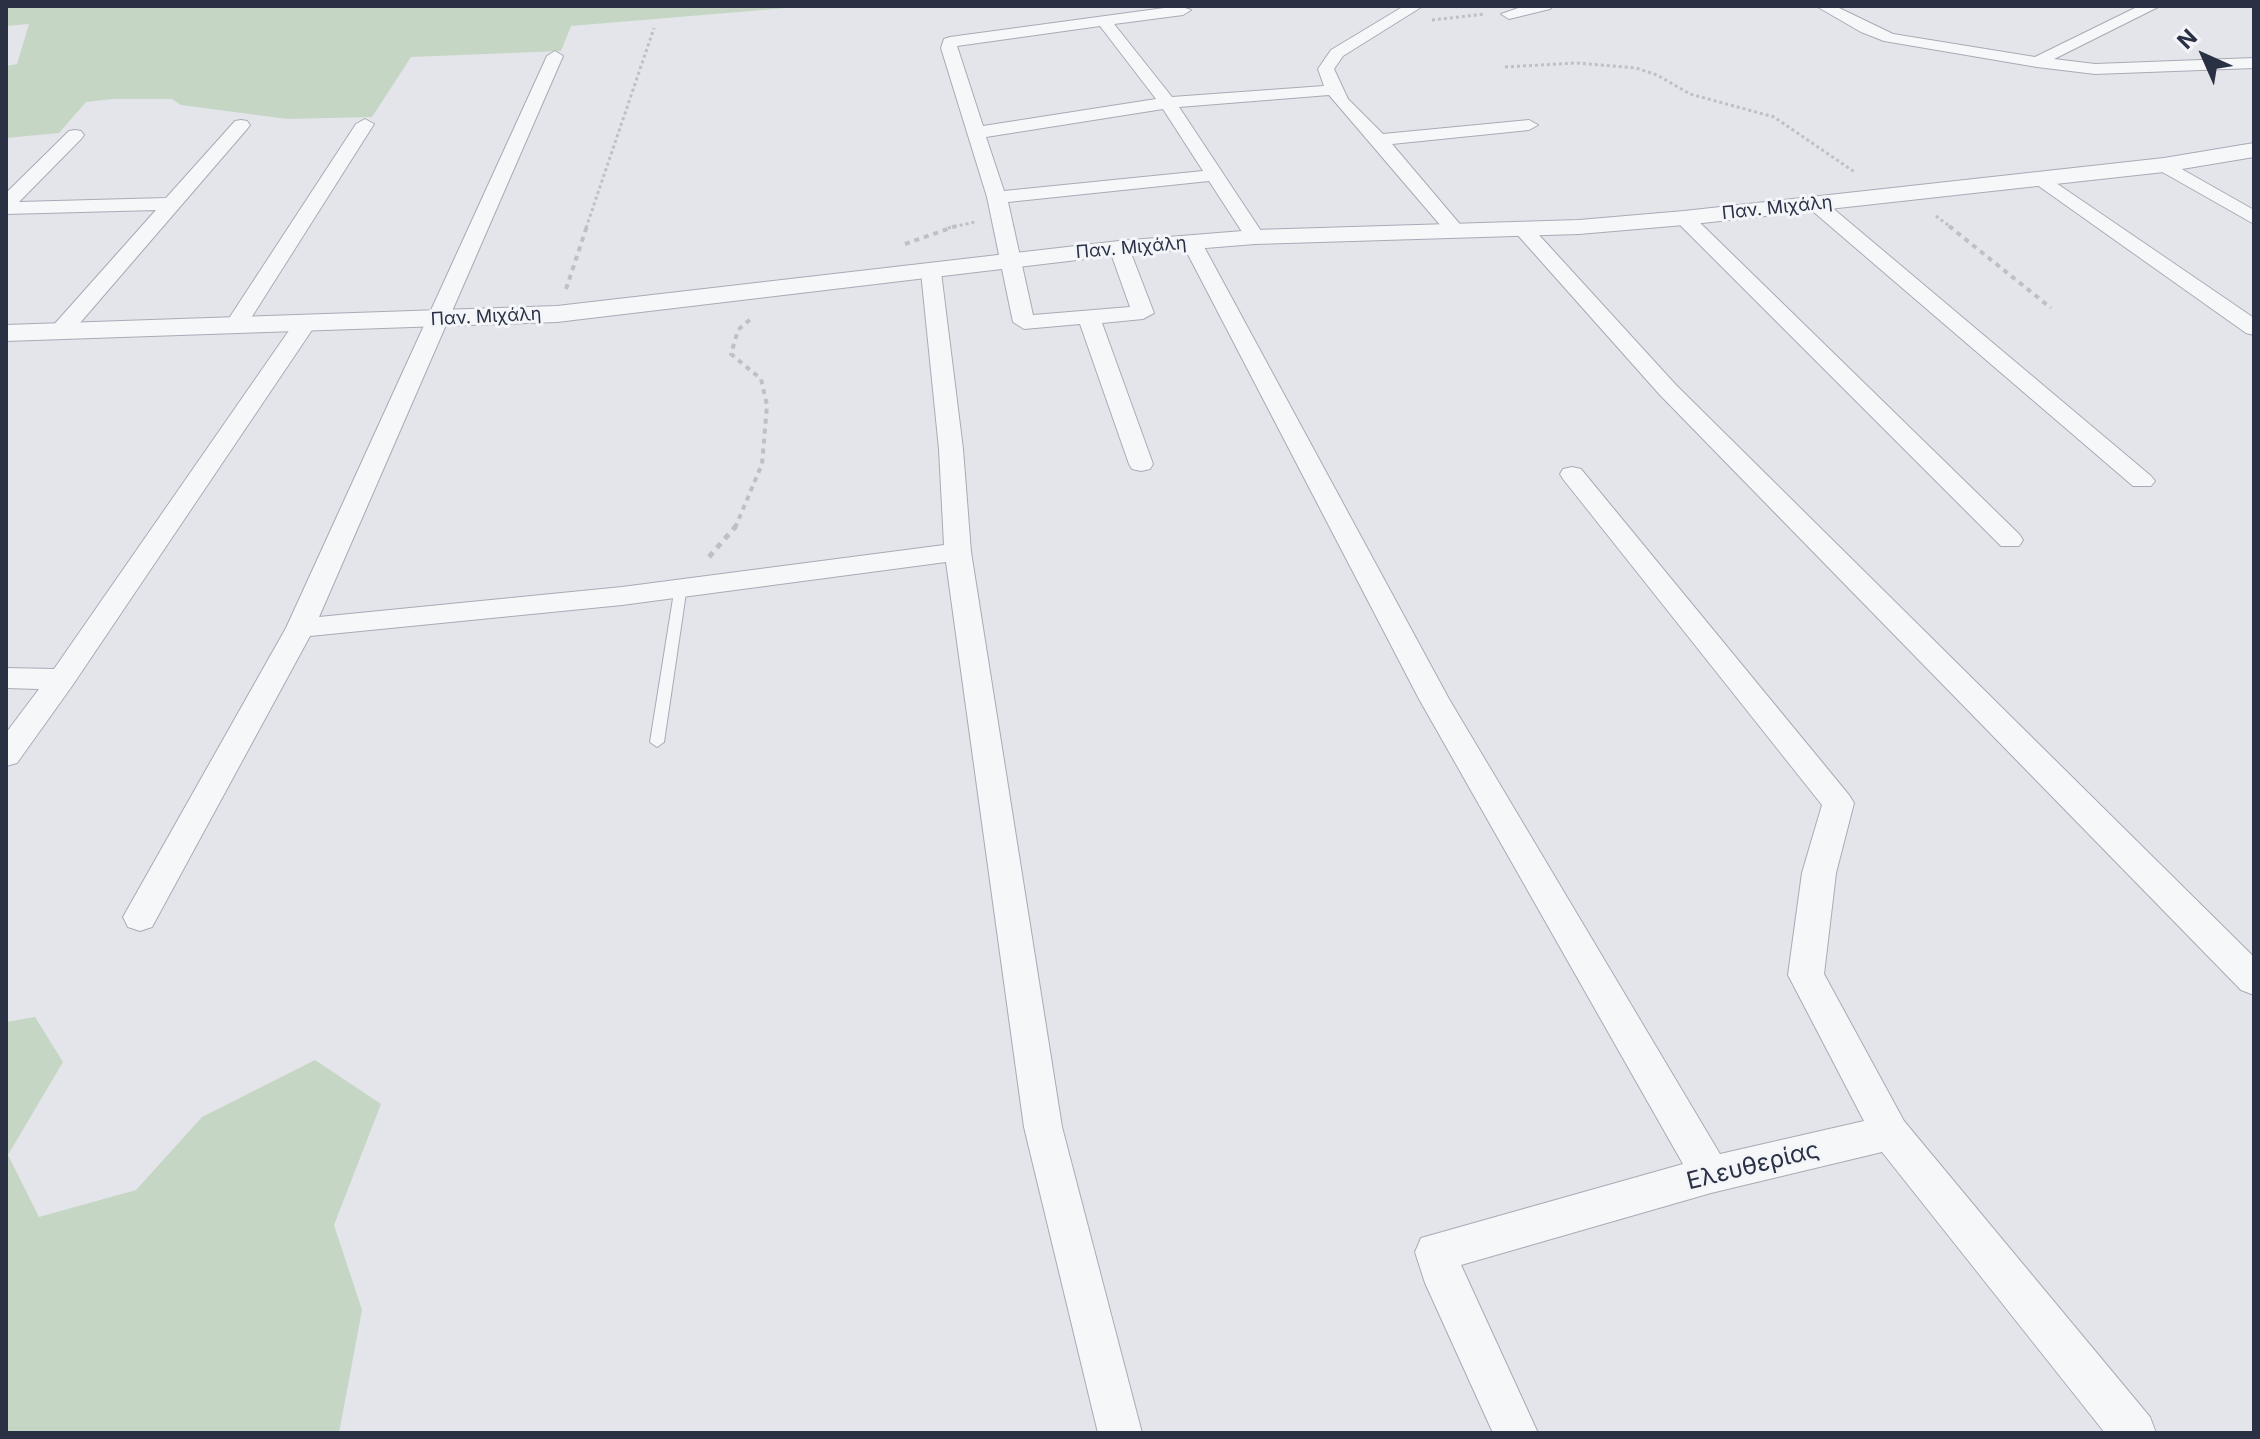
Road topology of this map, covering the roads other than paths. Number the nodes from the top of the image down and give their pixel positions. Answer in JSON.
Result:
{"nodes":[{"id":1,"x":1545,"y":6,"type":"edge"},
{"id":2,"x":1824,"y":6,"type":"edge"},
{"id":3,"x":2152,"y":6,"type":"edge"},
{"id":4,"x":1410,"y":9,"type":"edge"},
{"id":5,"x":1183,"y":10,"type":"dead end"},
{"id":6,"x":1509,"y":14,"type":"road end"},
{"id":7,"x":1103,"y":20,"type":"junction"},
{"id":8,"x":555,"y":56,"type":"dead end"},
{"id":9,"x":2037,"y":62,"type":"junction"},
{"id":10,"x":2254,"y":63,"type":"edge"},
{"id":11,"x":1331,"y":90,"type":"junction"},
{"id":12,"x":1165,"y":103,"type":"junction"},
{"id":13,"x":365,"y":124,"type":"dead end"},
{"id":14,"x":241,"y":125,"type":"dead end"},
{"id":15,"x":1529,"y":125,"type":"dead end"},
{"id":16,"x":975,"y":133,"type":"junction"},
{"id":17,"x":75,"y":135,"type":"dead end"},
{"id":18,"x":1379,"y":140,"type":"junction"},
{"id":19,"x":2254,"y":150,"type":"edge"},
{"id":20,"x":2164,"y":165,"type":"junction"},
{"id":21,"x":1215,"y":175,"type":"junction"},
{"id":22,"x":2040,"y":178,"type":"junction"},
{"id":23,"x":997,"y":197,"type":"junction"},
{"id":24,"x":171,"y":204,"type":"junction"},
{"id":25,"x":1816,"y":204,"type":"junction"},
{"id":26,"x":6,"y":206,"type":"edge"},
{"id":27,"x":1684,"y":218,"type":"junction"},
{"id":28,"x":2254,"y":218,"type":"edge"},
{"id":29,"x":1522,"y":228,"type":"junction"},
{"id":30,"x":1454,"y":229,"type":"junction"},
{"id":31,"x":1255,"y":237,"type":"junction"},
{"id":32,"x":1192,"y":243,"type":"junction"},
{"id":33,"x":1119,"y":248,"type":"junction"},
{"id":34,"x":1008,"y":261,"type":"junction"},
{"id":35,"x":931,"y":272,"type":"junction"},
{"id":36,"x":1089,"y":318,"type":"junction"},
{"id":37,"x":438,"y":320,"type":"junction"},
{"id":38,"x":305,"y":324,"type":"junction"},
{"id":39,"x":235,"y":326,"type":"junction"},
{"id":40,"x":2254,"y":328,"type":"edge"},
{"id":41,"x":6,"y":333,"type":"edge"},
{"id":42,"x":59,"y":333,"type":"junction"},
{"id":43,"x":1141,"y":464,"type":"dead end"},
{"id":44,"x":1572,"y":474,"type":"dead end"},
{"id":45,"x":2142,"y":481,"type":"dead end"},
{"id":46,"x":2010,"y":540,"type":"dead end"},
{"id":47,"x":958,"y":552,"type":"junction"},
{"id":48,"x":681,"y":586,"type":"junction"},
{"id":49,"x":300,"y":628,"type":"junction"},
{"id":50,"x":6,"y":678,"type":"edge"},
{"id":51,"x":62,"y":679,"type":"junction"},
{"id":52,"x":657,"y":742,"type":"dead end"},
{"id":53,"x":6,"y":755,"type":"edge"},
{"id":54,"x":140,"y":917,"type":"dead end"},
{"id":55,"x":2254,"y":980,"type":"edge"},
{"id":56,"x":1890,"y":1133,"type":"junction"},
{"id":57,"x":1711,"y":1175,"type":"junction"},
{"id":58,"x":1120,"y":1433,"type":"edge"},
{"id":59,"x":1516,"y":1433,"type":"edge"},
{"id":60,"x":2134,"y":1433,"type":"edge"}],
"edges":[{"from":1,"to":6,"type":"street"},
{"from":2,"to":9,"type":"street"},
{"from":3,"to":9,"type":"street"},
{"from":4,"to":11,"type":"street"},
{"from":5,"to":7,"type":"street"},
{"from":7,"to":12,"type":"street"},
{"from":7,"to":16,"type":"street"},
{"from":8,"to":37,"type":"street"},
{"from":9,"to":10,"type":"street"},
{"from":11,"to":12,"type":"street"},
{"from":11,"to":18,"type":"street"},
{"from":12,"to":16,"type":"street"},
{"from":12,"to":21,"type":"street"},
{"from":13,"to":39,"type":"street"},
{"from":14,"to":24,"type":"street"},
{"from":15,"to":18,"type":"street"},
{"from":16,"to":23,"type":"street"},
{"from":17,"to":26,"type":"street"},
{"from":18,"to":30,"type":"street"},
{"from":19,"to":20,"type":"street","name":"Παν. Μιχάλη"},
{"from":20,"to":22,"type":"street","name":"Παν. Μιχάλη"},
{"from":20,"to":28,"type":"street"},
{"from":21,"to":23,"type":"street"},
{"from":21,"to":31,"type":"street"},
{"from":22,"to":25,"type":"street","name":"Παν. Μιχάλη"},
{"from":22,"to":40,"type":"street"},
{"from":23,"to":34,"type":"street"},
{"from":24,"to":26,"type":"street"},
{"from":24,"to":42,"type":"street"},
{"from":25,"to":27,"type":"street","name":"Παν. Μιχάλη"},
{"from":25,"to":45,"type":"street"},
{"from":27,"to":29,"type":"street","name":"Παν. Μιχάλη"},
{"from":27,"to":46,"type":"street"},
{"from":29,"to":30,"type":"street","name":"Παν. Μιχάλη"},
{"from":29,"to":55,"type":"street"},
{"from":30,"to":31,"type":"street","name":"Παν. Μιχάλη"},
{"from":31,"to":32,"type":"street","name":"Παν. Μιχάλη"},
{"from":32,"to":33,"type":"street","name":"Παν. Μιχάλη"},
{"from":32,"to":57,"type":"street"},
{"from":33,"to":34,"type":"street","name":"Παν. Μιχάλη"},
{"from":33,"to":36,"type":"street"},
{"from":34,"to":35,"type":"street","name":"Παν. Μιχάλη"},
{"from":34,"to":36,"type":"street"},
{"from":35,"to":37,"type":"street","name":"Παν. Μιχάλη"},
{"from":35,"to":47,"type":"street"},
{"from":36,"to":43,"type":"street"},
{"from":37,"to":38,"type":"street","name":"Παν. Μιχάλη"},
{"from":37,"to":49,"type":"street"},
{"from":38,"to":39,"type":"street","name":"Παν. Μιχάλη"},
{"from":38,"to":51,"type":"street"},
{"from":39,"to":42,"type":"street","name":"Παν. Μιχάλη"},
{"from":41,"to":42,"type":"street","name":"Παν. Μιχάλη"},
{"from":44,"to":56,"type":"street"},
{"from":47,"to":48,"type":"street"},
{"from":47,"to":58,"type":"street"},
{"from":48,"to":49,"type":"street"},
{"from":48,"to":52,"type":"lane"},
{"from":49,"to":54,"type":"street"},
{"from":50,"to":51,"type":"street"},
{"from":51,"to":53,"type":"street"},
{"from":56,"to":57,"type":"street","name":"Ελευθερίας"},
{"from":56,"to":60,"type":"street"},
{"from":57,"to":59,"type":"street","name":"Ελευθερίας"}]}
